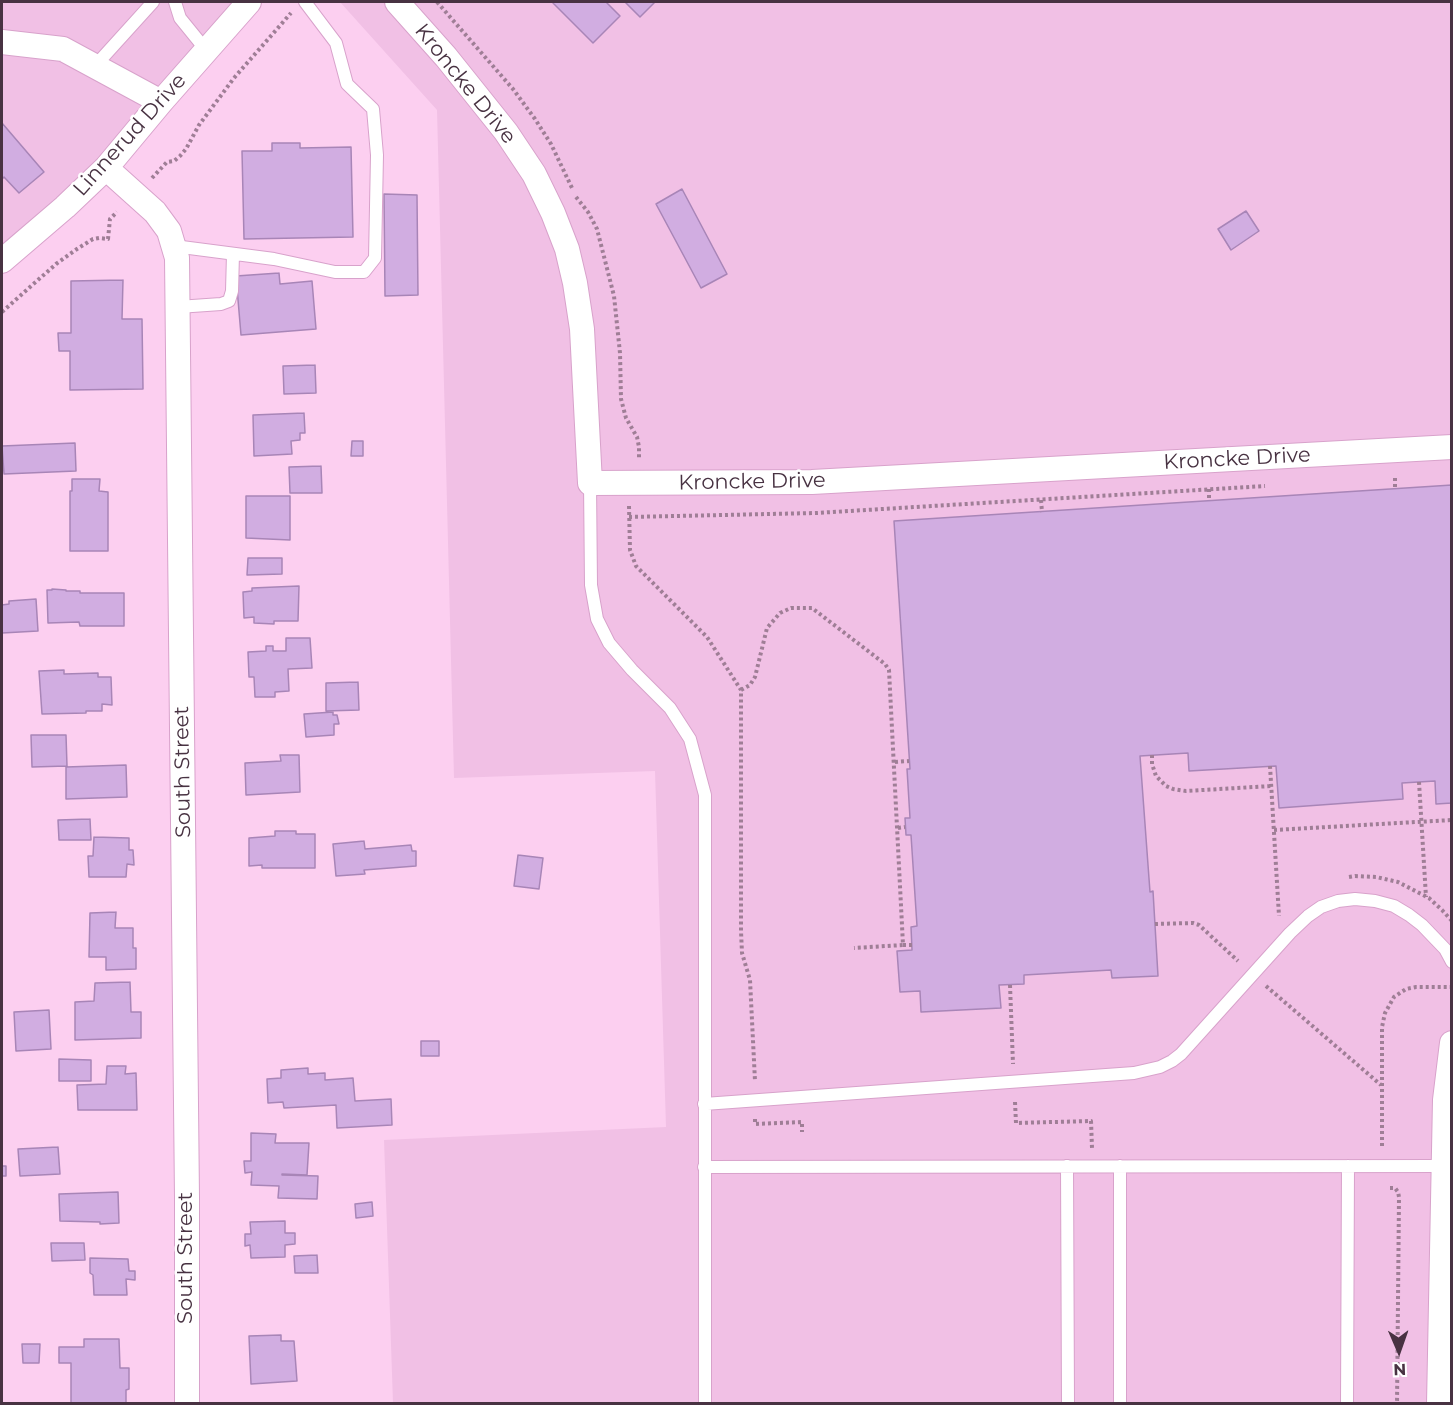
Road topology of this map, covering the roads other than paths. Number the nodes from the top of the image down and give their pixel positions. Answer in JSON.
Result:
{"nodes":[{"id":1,"x":153,"y":2,"type":"edge"},
{"id":2,"x":176,"y":2,"type":"edge"},
{"id":3,"x":249,"y":2,"type":"edge"},
{"id":4,"x":397,"y":2,"type":"edge"},
{"id":5,"x":300,"y":5,"type":"edge"},
{"id":6,"x":2,"y":42,"type":"edge"},
{"id":7,"x":206,"y":50,"type":"junction"},
{"id":8,"x":94,"y":66,"type":"junction"},
{"id":9,"x":161,"y":102,"type":"junction"},
{"id":10,"x":106,"y":168,"type":"junction"},
{"id":11,"x":174,"y":246,"type":"junction"},
{"id":12,"x":233,"y":254,"type":"junction"},
{"id":13,"x":2,"y":261,"type":"edge"},
{"id":14,"x":178,"y":307,"type":"junction"},
{"id":15,"x":1452,"y":447,"type":"edge"},
{"id":16,"x":590,"y":483,"type":"junction"},
{"id":17,"x":1452,"y":962,"type":"edge"},
{"id":18,"x":1452,"y":1043,"type":"edge"},
{"id":19,"x":704,"y":1104,"type":"junction"},
{"id":20,"x":1067,"y":1166,"type":"junction"},
{"id":21,"x":1120,"y":1166,"type":"junction"},
{"id":22,"x":1348,"y":1166,"type":"junction"},
{"id":23,"x":1444,"y":1166,"type":"junction"},
{"id":24,"x":705,"y":1167,"type":"junction"},
{"id":25,"x":186,"y":1404,"type":"edge"},
{"id":26,"x":705,"y":1404,"type":"edge"},
{"id":27,"x":1068,"y":1404,"type":"edge"},
{"id":28,"x":1120,"y":1404,"type":"edge"},
{"id":29,"x":1347,"y":1404,"type":"edge"},
{"id":30,"x":1439,"y":1404,"type":"edge"}],
"edges":[{"from":1,"to":8,"type":"lane"},
{"from":2,"to":7,"type":"lane"},
{"from":3,"to":7,"type":"street","name":"Linnerud Drive"},
{"from":4,"to":16,"type":"street","name":"Kroncke Drive"},
{"from":5,"to":12,"type":"lane"},
{"from":6,"to":8,"type":"street"},
{"from":7,"to":9,"type":"street","name":"Linnerud Drive"},
{"from":8,"to":9,"type":"street"},
{"from":9,"to":10,"type":"street","name":"Linnerud Drive"},
{"from":10,"to":11,"type":"street","name":"South Street"},
{"from":10,"to":13,"type":"street","name":"Linnerud Drive"},
{"from":11,"to":12,"type":"lane"},
{"from":11,"to":14,"type":"street","name":"South Street"},
{"from":12,"to":14,"type":"lane"},
{"from":14,"to":25,"type":"street","name":"South Street"},
{"from":15,"to":16,"type":"street","name":"Kroncke Drive"},
{"from":16,"to":19,"type":"lane"},
{"from":17,"to":19,"type":"lane"},
{"from":18,"to":23,"type":"street"},
{"from":19,"to":24,"type":"lane"},
{"from":20,"to":21,"type":"lane"},
{"from":20,"to":24,"type":"lane"},
{"from":20,"to":27,"type":"lane"},
{"from":21,"to":22,"type":"lane"},
{"from":21,"to":28,"type":"lane"},
{"from":22,"to":23,"type":"lane"},
{"from":22,"to":29,"type":"lane"},
{"from":23,"to":30,"type":"street"},
{"from":24,"to":26,"type":"lane"}]}
